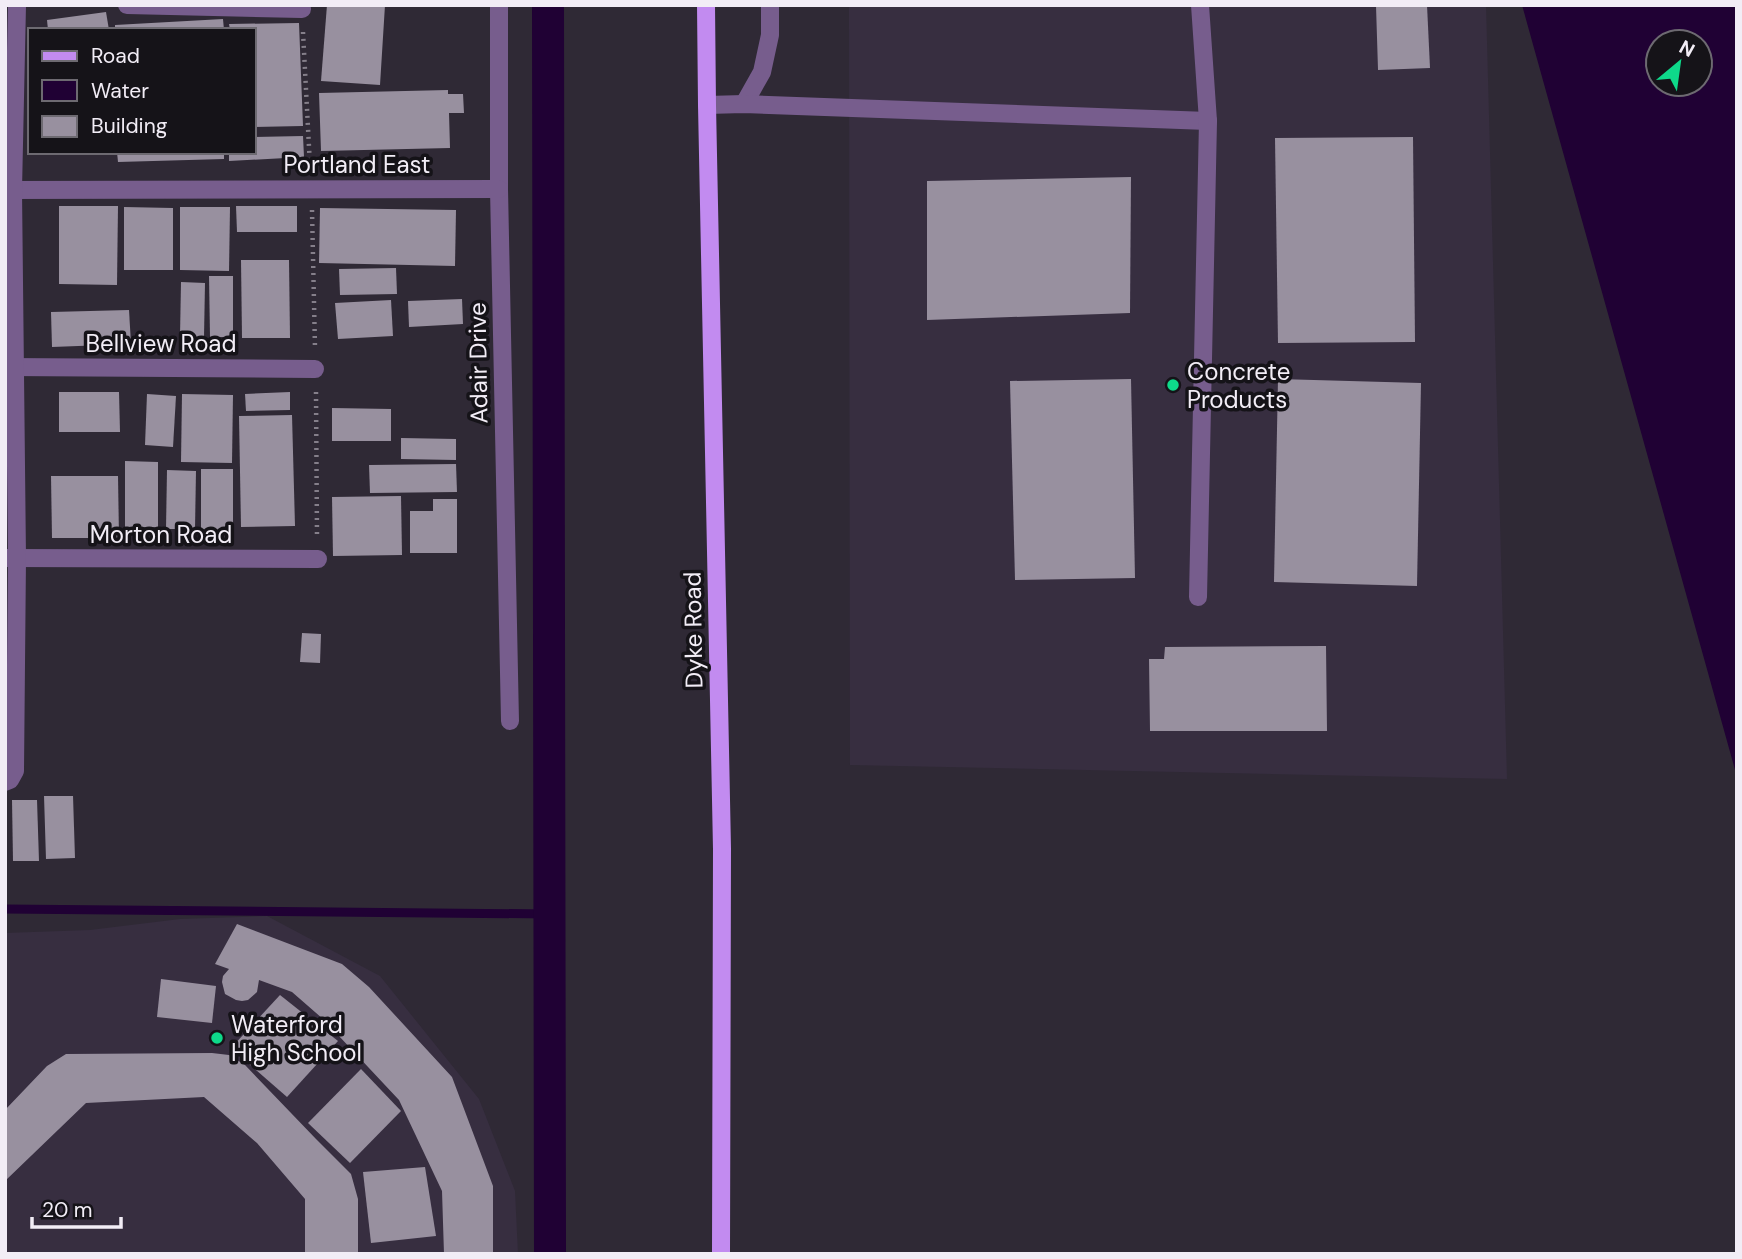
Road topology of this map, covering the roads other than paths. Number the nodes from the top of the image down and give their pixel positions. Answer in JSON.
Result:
{"nodes":[{"id":1,"x":17,"y":5,"type":"edge"},
{"id":2,"x":127,"y":5,"type":"edge"},
{"id":3,"x":499,"y":5,"type":"edge"},
{"id":4,"x":706,"y":5,"type":"edge"},
{"id":5,"x":770,"y":5,"type":"edge"},
{"id":6,"x":1200,"y":5,"type":"edge"},
{"id":7,"x":302,"y":9,"type":"road end"},
{"id":8,"x":744,"y":104,"type":"junction"},
{"id":9,"x":706,"y":105,"type":"junction"},
{"id":10,"x":1208,"y":121,"type":"junction"},
{"id":11,"x":499,"y":188,"type":"junction"},
{"id":12,"x":9,"y":190,"type":"edge"},
{"id":13,"x":11,"y":367,"type":"edge"},
{"id":14,"x":316,"y":369,"type":"dead end"},
{"id":15,"x":11,"y":558,"type":"edge"},
{"id":16,"x":317,"y":559,"type":"dead end"},
{"id":17,"x":1198,"y":597,"type":"dead end"},
{"id":18,"x":510,"y":720,"type":"dead end"},
{"id":19,"x":5,"y":782,"type":"edge"},
{"id":20,"x":721,"y":1254,"type":"edge"}],
"edges":[{"from":1,"to":12,"type":"street"},
{"from":2,"to":7,"type":"street"},
{"from":3,"to":11,"type":"street","name":"Adair Drive"},
{"from":4,"to":9,"type":"main road","name":"Dyke Road"},
{"from":5,"to":8,"type":"street"},
{"from":6,"to":10,"type":"street"},
{"from":8,"to":9,"type":"street"},
{"from":8,"to":10,"type":"street"},
{"from":9,"to":20,"type":"main road","name":"Dyke Road"},
{"from":10,"to":17,"type":"street"},
{"from":11,"to":12,"type":"street","name":"Portland East"},
{"from":11,"to":18,"type":"street","name":"Adair Drive"},
{"from":12,"to":13,"type":"street"},
{"from":13,"to":14,"type":"street","name":"Bellview Road"},
{"from":13,"to":15,"type":"street"},
{"from":15,"to":16,"type":"street","name":"Morton Road"},
{"from":15,"to":19,"type":"street"}]}
